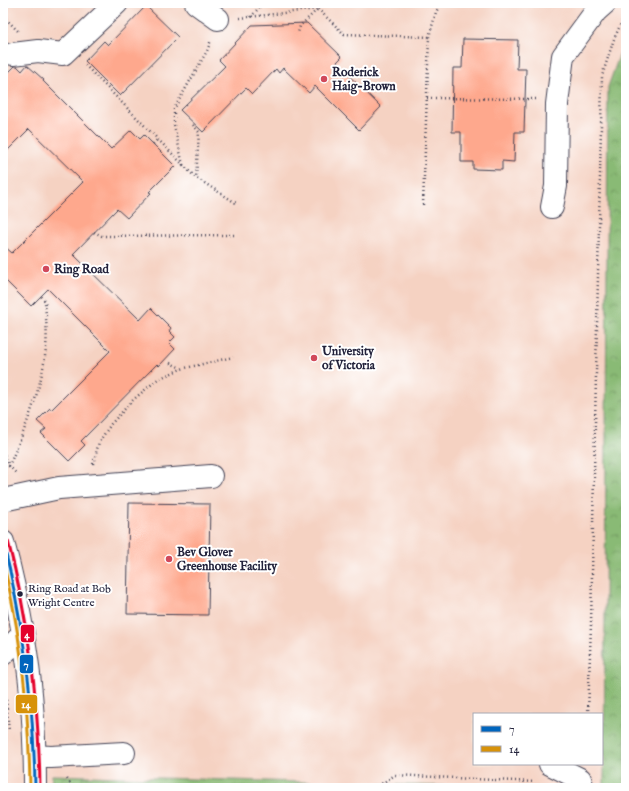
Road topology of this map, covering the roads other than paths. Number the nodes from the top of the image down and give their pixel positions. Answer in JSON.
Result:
{"nodes":[{"id":1,"x":117,"y":3,"type":"edge"},
{"id":2,"x":196,"y":3,"type":"edge"},
{"id":3,"x":605,"y":3,"type":"edge"},
{"id":4,"x":218,"y":19,"type":"road end"},
{"id":5,"x":13,"y":54,"type":"dead end"},
{"id":6,"x":552,"y":207,"type":"dead end"},
{"id":7,"x":211,"y":476,"type":"dead end"},
{"id":8,"x":3,"y":500,"type":"edge"},
{"id":9,"x":3,"y":542,"type":"edge"},
{"id":10,"x":23,"y":634,"type":"junction"},
{"id":11,"x":3,"y":654,"type":"edge"},
{"id":12,"x":124,"y":753,"type":"dead end"},
{"id":13,"x":35,"y":756,"type":"junction"},
{"id":14,"x":552,"y":765,"type":"edge"},
{"id":15,"x":35,"y":788,"type":"edge"},
{"id":16,"x":583,"y":788,"type":"edge"}],
"edges":[{"from":1,"to":5,"type":"street"},
{"from":2,"to":4,"type":"street"},
{"from":3,"to":6,"type":"street"},
{"from":7,"to":8,"type":"street"},
{"from":9,"to":10,"type":"street"},
{"from":10,"to":11,"type":"street"},
{"from":10,"to":13,"type":"street"},
{"from":12,"to":13,"type":"street"},
{"from":13,"to":15,"type":"street"},
{"from":14,"to":16,"type":"street"}]}
